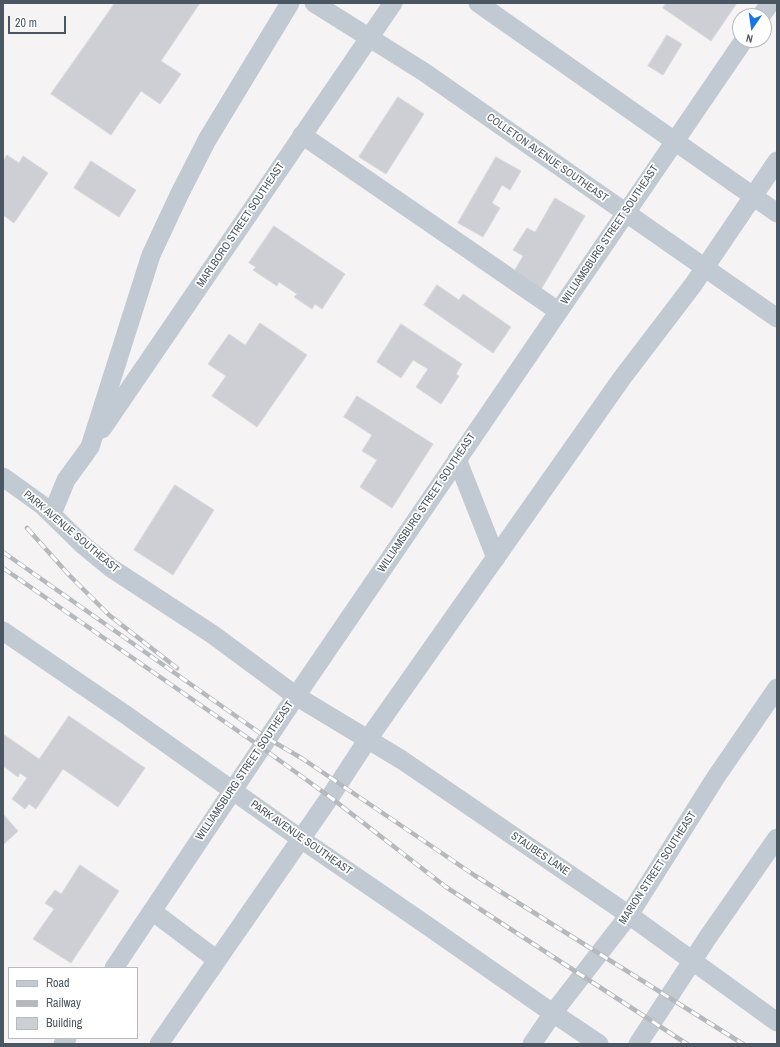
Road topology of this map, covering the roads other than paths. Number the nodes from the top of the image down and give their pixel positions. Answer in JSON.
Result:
{"nodes":[{"id":1,"x":290,"y":3,"type":"edge"},
{"id":2,"x":314,"y":3,"type":"edge"},
{"id":3,"x":393,"y":3,"type":"edge"},
{"id":4,"x":478,"y":3,"type":"edge"},
{"id":5,"x":369,"y":37,"type":"junction"},
{"id":6,"x":739,"y":48,"type":"edge"},
{"id":7,"x":302,"y":135,"type":"junction"},
{"id":8,"x":675,"y":141,"type":"junction"},
{"id":9,"x":777,"y":161,"type":"edge"},
{"id":10,"x":753,"y":196,"type":"junction"},
{"id":11,"x":625,"y":212,"type":"junction"},
{"id":12,"x":777,"y":213,"type":"edge"},
{"id":13,"x":704,"y":268,"type":"junction"},
{"id":14,"x":558,"y":311,"type":"junction"},
{"id":15,"x":777,"y":318,"type":"edge"},
{"id":16,"x":90,"y":447,"type":"junction"},
{"id":17,"x":457,"y":459,"type":"junction"},
{"id":18,"x":3,"y":477,"type":"edge"},
{"id":19,"x":52,"y":514,"type":"junction"},
{"id":20,"x":496,"y":558,"type":"junction"},
{"id":21,"x":3,"y":631,"type":"edge"},
{"id":22,"x":777,"y":688,"type":"edge"},
{"id":23,"x":296,"y":696,"type":"junction"},
{"id":24,"x":368,"y":739,"type":"junction"},
{"id":25,"x":232,"y":790,"type":"junction"},
{"id":26,"x":777,"y":838,"type":"edge"},
{"id":27,"x":301,"y":839,"type":"junction"},
{"id":28,"x":152,"y":911,"type":"junction"},
{"id":29,"x":630,"y":915,"type":"junction"},
{"id":30,"x":217,"y":960,"type":"junction"},
{"id":31,"x":692,"y":962,"type":"junction"},
{"id":32,"x":115,"y":967,"type":"edge"},
{"id":33,"x":553,"y":1014,"type":"junction"},
{"id":34,"x":777,"y":1022,"type":"edge"},
{"id":35,"x":159,"y":1044,"type":"edge"},
{"id":36,"x":532,"y":1044,"type":"edge"},
{"id":37,"x":599,"y":1044,"type":"edge"},
{"id":38,"x":638,"y":1044,"type":"edge"}],
"edges":[{"from":1,"to":16,"type":"street","name":"MARLBORO STREET SOUTHEAST"},
{"from":2,"to":5,"type":"street","name":"COLLETON AVENUE SOUTHEAST"},
{"from":3,"to":5,"type":"street","name":"MARLBORO STREET SOUTHEAST"},
{"from":4,"to":8,"type":"street"},
{"from":5,"to":7,"type":"street","name":"MARLBORO STREET SOUTHEAST"},
{"from":5,"to":11,"type":"street","name":"COLLETON AVENUE SOUTHEAST"},
{"from":6,"to":8,"type":"street","name":"WILLIAMSBURG STREET SOUTHEAST"},
{"from":7,"to":14,"type":"street"},
{"from":7,"to":16,"type":"street","name":"MARLBORO STREET SOUTHEAST"},
{"from":8,"to":10,"type":"street"},
{"from":8,"to":11,"type":"street","name":"WILLIAMSBURG STREET SOUTHEAST"},
{"from":9,"to":10,"type":"street"},
{"from":10,"to":12,"type":"street"},
{"from":10,"to":13,"type":"street"},
{"from":11,"to":13,"type":"street","name":"COLLETON AVENUE SOUTHEAST"},
{"from":11,"to":14,"type":"street","name":"WILLIAMSBURG STREET SOUTHEAST"},
{"from":13,"to":15,"type":"street","name":"COLLETON AVENUE SOUTHEAST"},
{"from":13,"to":20,"type":"street"},
{"from":14,"to":17,"type":"street","name":"WILLIAMSBURG STREET SOUTHEAST"},
{"from":16,"to":19,"type":"street","name":"MARLBORO STREET SOUTHEAST"},
{"from":17,"to":20,"type":"street"},
{"from":17,"to":23,"type":"street","name":"WILLIAMSBURG STREET SOUTHEAST"},
{"from":18,"to":19,"type":"street","name":"PARK AVENUE SOUTHEAST"},
{"from":19,"to":23,"type":"street","name":"PARK AVENUE SOUTHEAST"},
{"from":20,"to":24,"type":"street"},
{"from":21,"to":25,"type":"street","name":"PARK AVENUE SOUTHEAST"},
{"from":22,"to":29,"type":"street","name":"MARION STREET SOUTHEAST"},
{"from":23,"to":24,"type":"street","name":"STAUBES LANE"},
{"from":23,"to":25,"type":"street","name":"WILLIAMSBURG STREET SOUTHEAST"},
{"from":24,"to":27,"type":"street"},
{"from":24,"to":29,"type":"street","name":"STAUBES LANE"},
{"from":25,"to":27,"type":"street","name":"PARK AVENUE SOUTHEAST"},
{"from":25,"to":28,"type":"street","name":"WILLIAMSBURG STREET SOUTHEAST"},
{"from":26,"to":31,"type":"street"},
{"from":27,"to":30,"type":"street"},
{"from":27,"to":33,"type":"street","name":"PARK AVENUE SOUTHEAST"},
{"from":28,"to":30,"type":"street"},
{"from":28,"to":32,"type":"street","name":"WILLIAMSBURG STREET SOUTHEAST"},
{"from":29,"to":31,"type":"street","name":"STAUBES LANE"},
{"from":29,"to":33,"type":"street","name":"MARION STREET SOUTHEAST"},
{"from":30,"to":35,"type":"street"},
{"from":31,"to":34,"type":"street","name":"STAUBES LANE"},
{"from":31,"to":38,"type":"street"},
{"from":33,"to":36,"type":"street","name":"MARION STREET SOUTHEAST"},
{"from":33,"to":37,"type":"street","name":"PARK AVENUE SOUTHEAST"}]}
